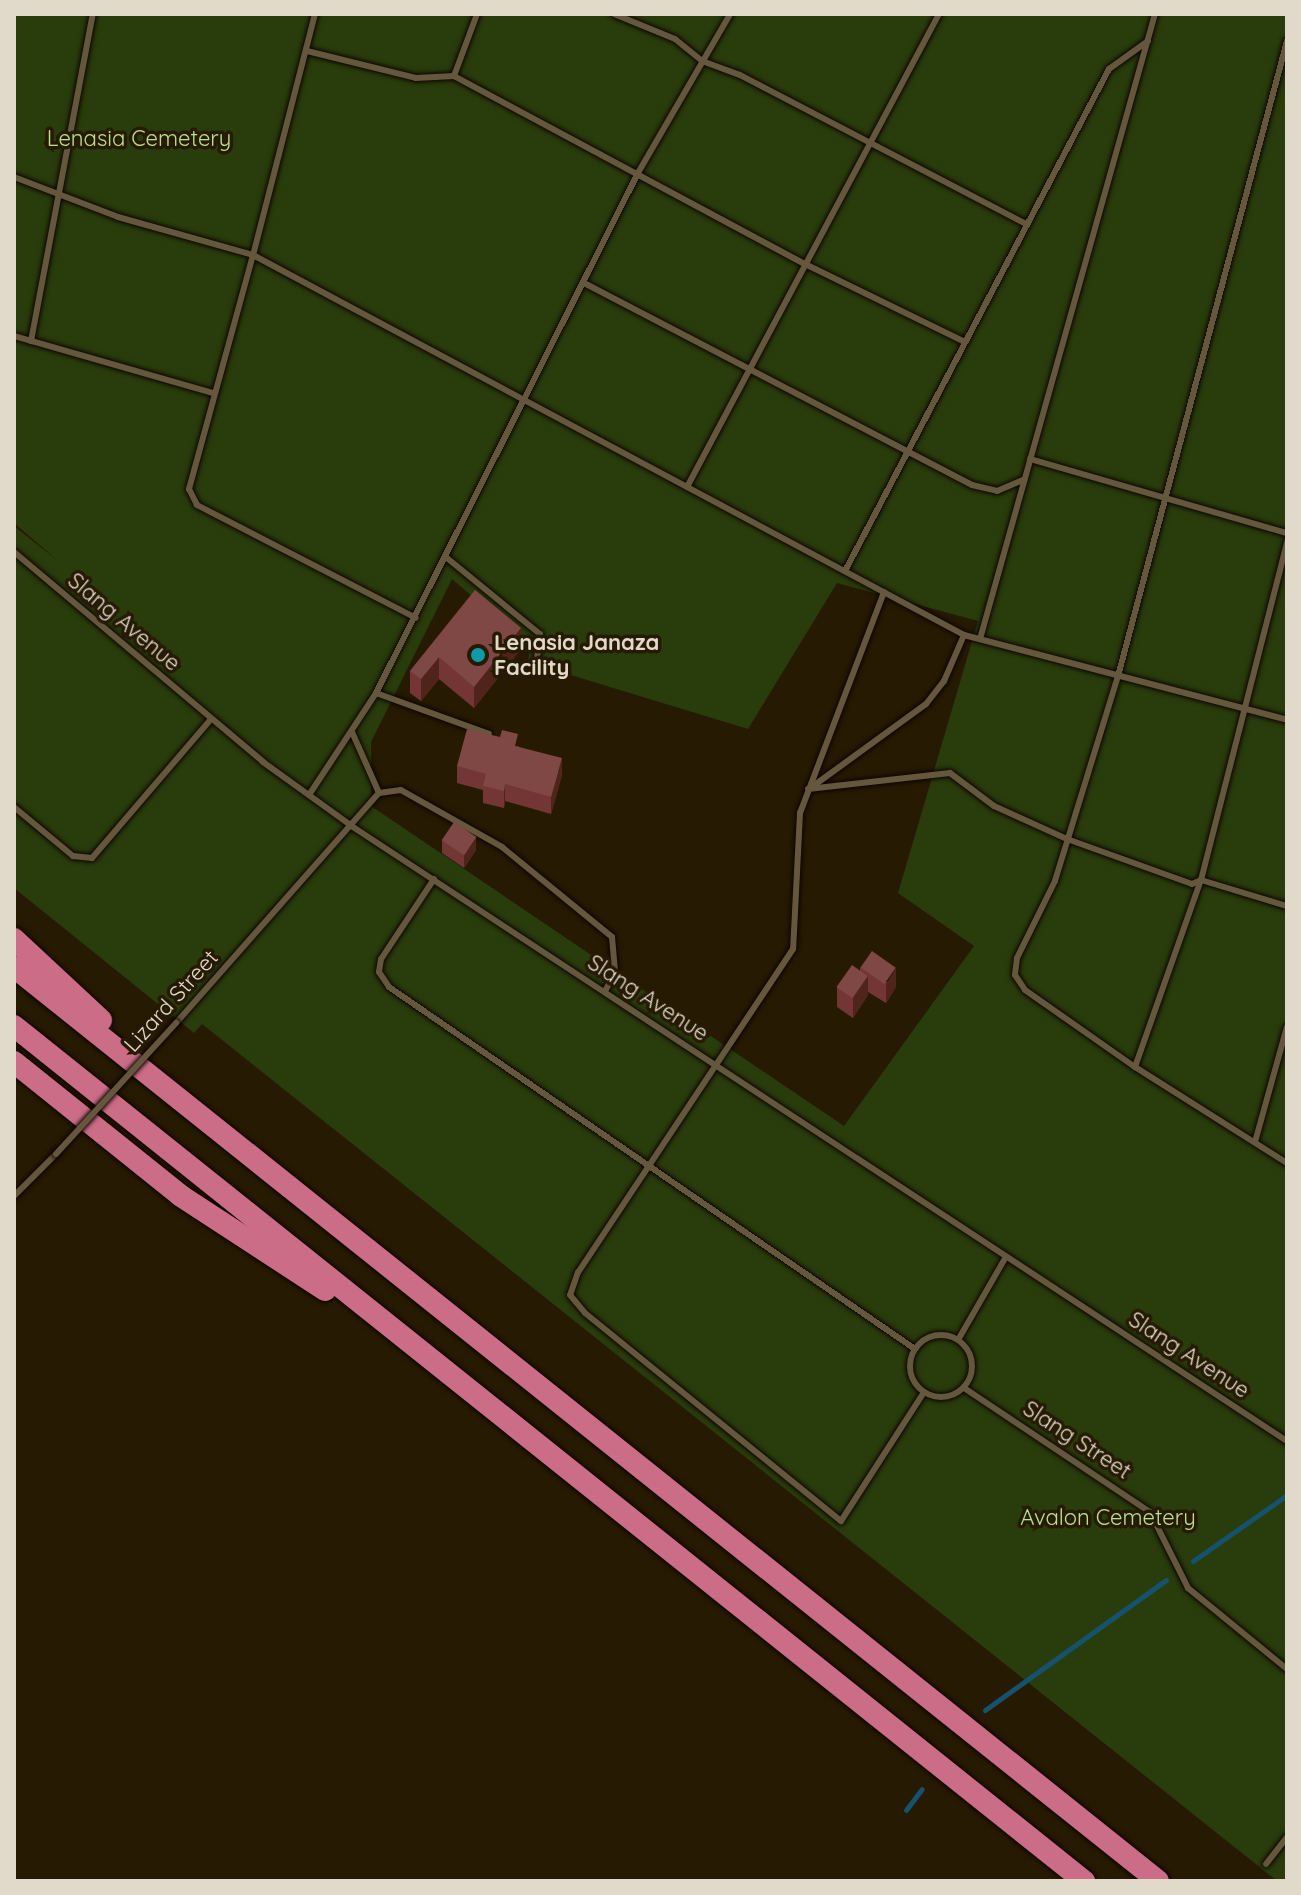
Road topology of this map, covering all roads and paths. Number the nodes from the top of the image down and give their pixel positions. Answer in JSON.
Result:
{"nodes":[{"id":1,"x":93,"y":14,"type":"edge"},
{"id":2,"x":315,"y":14,"type":"edge"},
{"id":3,"x":477,"y":14,"type":"edge"},
{"id":4,"x":614,"y":14,"type":"edge"},
{"id":5,"x":730,"y":14,"type":"edge"},
{"id":6,"x":939,"y":14,"type":"edge"},
{"id":7,"x":1155,"y":14,"type":"edge"},
{"id":8,"x":1148,"y":41,"type":"junction"},
{"id":9,"x":1287,"y":41,"type":"edge"},
{"id":10,"x":307,"y":51,"type":"junction"},
{"id":11,"x":702,"y":61,"type":"junction"},
{"id":12,"x":454,"y":76,"type":"junction"},
{"id":13,"x":870,"y":143,"type":"junction"},
{"id":14,"x":638,"y":173,"type":"junction"},
{"id":15,"x":14,"y":177,"type":"edge"},
{"id":16,"x":59,"y":196,"type":"junction"},
{"id":17,"x":1026,"y":224,"type":"junction"},
{"id":18,"x":253,"y":255,"type":"junction"},
{"id":19,"x":805,"y":264,"type":"junction"},
{"id":20,"x":584,"y":283,"type":"junction"},
{"id":21,"x":14,"y":336,"type":"edge"},
{"id":22,"x":31,"y":341,"type":"junction"},
{"id":23,"x":965,"y":342,"type":"junction"},
{"id":24,"x":749,"y":369,"type":"junction"},
{"id":25,"x":213,"y":393,"type":"junction"},
{"id":26,"x":525,"y":401,"type":"junction"},
{"id":27,"x":907,"y":453,"type":"junction"},
{"id":28,"x":1030,"y":459,"type":"junction"},
{"id":29,"x":1025,"y":479,"type":"junction"},
{"id":30,"x":687,"y":487,"type":"junction"},
{"id":31,"x":1169,"y":499,"type":"junction"},
{"id":32,"x":1287,"y":533,"type":"edge"},
{"id":33,"x":1287,"y":542,"type":"edge"},
{"id":34,"x":14,"y":552,"type":"edge"},
{"id":35,"x":447,"y":558,"type":"junction"},
{"id":36,"x":845,"y":571,"type":"junction"},
{"id":37,"x":884,"y":592,"type":"junction"},
{"id":38,"x":416,"y":618,"type":"junction"},
{"id":39,"x":964,"y":635,"type":"junction"},
{"id":40,"x":980,"y":639,"type":"junction"},
{"id":41,"x":537,"y":660,"type":"dead end"},
{"id":42,"x":1118,"y":676,"type":"junction"},
{"id":43,"x":376,"y":693,"type":"junction"},
{"id":44,"x":1246,"y":710,"type":"junction"},
{"id":45,"x":211,"y":719,"type":"junction"},
{"id":46,"x":1287,"y":720,"type":"edge"},
{"id":47,"x":352,"y":732,"type":"junction"},
{"id":48,"x":489,"y":734,"type":"edge"},
{"id":49,"x":808,"y":789,"type":"junction"},
{"id":50,"x":379,"y":793,"type":"junction"},
{"id":51,"x":309,"y":795,"type":"junction"},
{"id":52,"x":14,"y":807,"type":"edge"},
{"id":53,"x":353,"y":827,"type":"junction"},
{"id":54,"x":1067,"y":839,"type":"junction"},
{"id":55,"x":434,"y":879,"type":"junction"},
{"id":56,"x":1201,"y":880,"type":"junction"},
{"id":57,"x":1287,"y":906,"type":"edge"},
{"id":58,"x":14,"y":939,"type":"edge"},
{"id":59,"x":14,"y":967,"type":"edge"},
{"id":60,"x":605,"y":991,"type":"junction"},
{"id":61,"x":14,"y":1026,"type":"edge"},
{"id":62,"x":1287,"y":1027,"type":"edge"},
{"id":63,"x":14,"y":1062,"type":"edge"},
{"id":64,"x":719,"y":1066,"type":"junction"},
{"id":65,"x":1135,"y":1067,"type":"junction"},
{"id":66,"x":221,"y":1133,"type":"junction"},
{"id":67,"x":1255,"y":1142,"type":"junction"},
{"id":68,"x":1287,"y":1163,"type":"edge"},
{"id":69,"x":648,"y":1166,"type":"junction"},
{"id":70,"x":14,"y":1196,"type":"edge"},
{"id":71,"x":1006,"y":1257,"type":"junction"},
{"id":72,"x":958,"y":1340,"type":"junction"},
{"id":73,"x":915,"y":1349,"type":"junction"},
{"id":74,"x":433,"y":1360,"type":"junction"},
{"id":75,"x":964,"y":1388,"type":"junction"},
{"id":76,"x":924,"y":1392,"type":"junction"},
{"id":77,"x":1287,"y":1441,"type":"edge"},
{"id":78,"x":1287,"y":1669,"type":"edge"},
{"id":79,"x":1287,"y":1837,"type":"edge"},
{"id":80,"x":1266,"y":1864,"type":"dead end"},
{"id":81,"x":1084,"y":1881,"type":"edge"},
{"id":82,"x":1158,"y":1881,"type":"edge"}],
"edges":[{"from":1,"to":16,"type":"lane"},
{"from":2,"to":10,"type":"lane"},
{"from":3,"to":12,"type":"lane"},
{"from":4,"to":11,"type":"lane"},
{"from":5,"to":11,"type":"lane"},
{"from":6,"to":13,"type":"lane"},
{"from":7,"to":8,"type":"lane"},
{"from":8,"to":17,"type":"lane"},
{"from":8,"to":28,"type":"lane"},
{"from":9,"to":31,"type":"lane"},
{"from":10,"to":12,"type":"lane"},
{"from":10,"to":18,"type":"lane"},
{"from":11,"to":13,"type":"lane"},
{"from":11,"to":14,"type":"lane"},
{"from":12,"to":14,"type":"lane"},
{"from":13,"to":17,"type":"lane"},
{"from":13,"to":19,"type":"lane"},
{"from":14,"to":19,"type":"lane"},
{"from":14,"to":20,"type":"lane"},
{"from":15,"to":16,"type":"lane"},
{"from":16,"to":18,"type":"lane"},
{"from":16,"to":22,"type":"lane"},
{"from":17,"to":23,"type":"lane"},
{"from":18,"to":25,"type":"lane"},
{"from":18,"to":26,"type":"lane"},
{"from":19,"to":23,"type":"lane"},
{"from":19,"to":24,"type":"lane"},
{"from":20,"to":24,"type":"lane"},
{"from":20,"to":26,"type":"lane"},
{"from":21,"to":22,"type":"lane"},
{"from":22,"to":25,"type":"lane"},
{"from":23,"to":27,"type":"lane"},
{"from":24,"to":27,"type":"lane"},
{"from":24,"to":30,"type":"lane"},
{"from":25,"to":38,"type":"lane"},
{"from":26,"to":30,"type":"lane"},
{"from":26,"to":35,"type":"lane"},
{"from":27,"to":29,"type":"lane"},
{"from":27,"to":36,"type":"lane"},
{"from":28,"to":29,"type":"lane"},
{"from":28,"to":31,"type":"lane"},
{"from":29,"to":40,"type":"lane"},
{"from":30,"to":36,"type":"lane"},
{"from":31,"to":32,"type":"lane"},
{"from":31,"to":42,"type":"lane"},
{"from":33,"to":44,"type":"lane"},
{"from":34,"to":45,"type":"lane","name":"Slang Avenue"},
{"from":35,"to":38,"type":"lane"},
{"from":35,"to":41,"type":"lane"},
{"from":36,"to":37,"type":"lane"},
{"from":37,"to":39,"type":"lane"},
{"from":37,"to":49,"type":"lane"},
{"from":38,"to":43,"type":"lane"},
{"from":39,"to":40,"type":"lane"},
{"from":39,"to":49,"type":"lane"},
{"from":40,"to":42,"type":"lane"},
{"from":42,"to":44,"type":"lane"},
{"from":42,"to":54,"type":"lane"},
{"from":43,"to":47,"type":"lane"},
{"from":43,"to":48,"type":"lane"},
{"from":44,"to":46,"type":"lane"},
{"from":44,"to":56,"type":"lane"},
{"from":45,"to":51,"type":"lane","name":"Slang Avenue"},
{"from":45,"to":52,"type":"lane"},
{"from":47,"to":50,"type":"lane"},
{"from":47,"to":51,"type":"lane"},
{"from":49,"to":54,"type":"lane"},
{"from":49,"to":64,"type":"lane"},
{"from":50,"to":53,"type":"lane","name":"Lizard Street"},
{"from":50,"to":60,"type":"lane"},
{"from":51,"to":53,"type":"lane","name":"Slang Avenue"},
{"from":53,"to":55,"type":"lane","name":"Slang Avenue"},
{"from":53,"to":70,"type":"lane","name":"Lizard Street","bridge":true},
{"from":54,"to":56,"type":"lane"},
{"from":54,"to":65,"type":"lane"},
{"from":55,"to":60,"type":"lane","name":"Slang Avenue"},
{"from":55,"to":69,"type":"lane"},
{"from":56,"to":57,"type":"lane"},
{"from":56,"to":65,"type":"lane"},
{"from":58,"to":66,"type":"highway"},
{"from":59,"to":66,"type":"highway"},
{"from":60,"to":64,"type":"lane","name":"Slang Avenue"},
{"from":61,"to":74,"type":"highway"},
{"from":62,"to":67,"type":"lane"},
{"from":63,"to":74,"type":"highway"},
{"from":64,"to":69,"type":"lane"},
{"from":64,"to":71,"type":"lane","name":"Slang Avenue"},
{"from":65,"to":67,"type":"lane"},
{"from":66,"to":82,"type":"highway"},
{"from":67,"to":68,"type":"lane"},
{"from":69,"to":73,"type":"lane"},
{"from":69,"to":76,"type":"lane"},
{"from":71,"to":72,"type":"lane"},
{"from":71,"to":77,"type":"lane","name":"Slang Avenue"},
{"from":72,"to":73,"type":"lane"},
{"from":72,"to":75,"type":"lane"},
{"from":73,"to":76,"type":"lane"},
{"from":74,"to":81,"type":"highway"},
{"from":75,"to":76,"type":"lane"},
{"from":75,"to":78,"type":"lane","name":"Slang Street"},
{"from":79,"to":80,"type":"lane"}]}
